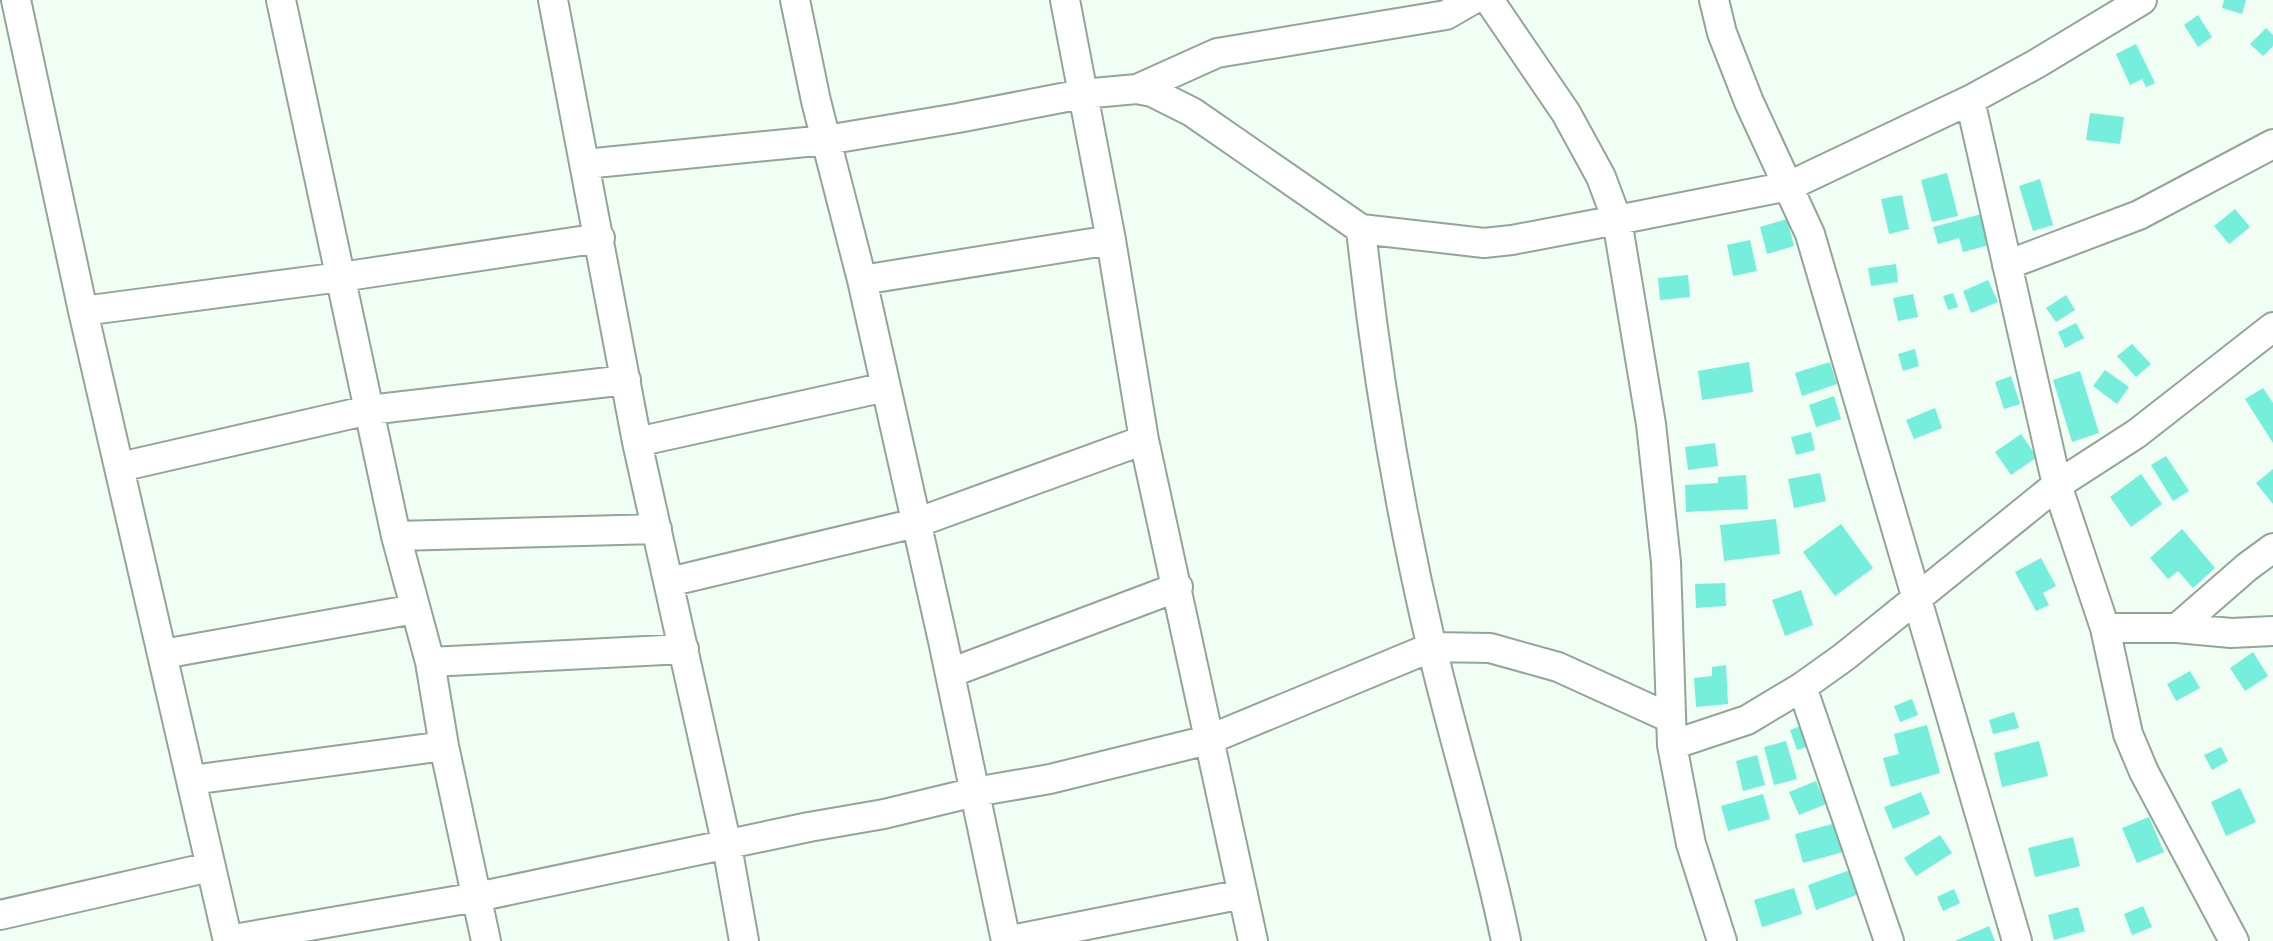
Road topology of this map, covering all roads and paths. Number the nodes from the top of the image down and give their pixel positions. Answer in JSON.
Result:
{"nodes":[{"id":1,"x":16,"y":0,"type":"edge"},
{"id":2,"x":281,"y":0,"type":"edge"},
{"id":3,"x":553,"y":0,"type":"edge"},
{"id":4,"x":796,"y":0,"type":"edge"},
{"id":5,"x":1065,"y":0,"type":"edge"},
{"id":6,"x":1472,"y":0,"type":"edge"},
{"id":7,"x":1489,"y":0,"type":"edge"},
{"id":8,"x":1714,"y":0,"type":"edge"},
{"id":9,"x":2142,"y":0,"type":"edge"},
{"id":10,"x":1137,"y":89,"type":"junction"},
{"id":11,"x":1082,"y":94,"type":"junction"},
{"id":12,"x":1970,"y":100,"type":"junction"},
{"id":13,"x":826,"y":140,"type":"junction"},
{"id":14,"x":2273,"y":144,"type":"edge"},
{"id":15,"x":585,"y":164,"type":"junction"},
{"id":16,"x":1789,"y":187,"type":"junction"},
{"id":17,"x":1617,"y":220,"type":"junction"},
{"id":18,"x":1361,"y":229,"type":"junction"},
{"id":19,"x":600,"y":238,"type":"junction"},
{"id":20,"x":1111,"y":240,"type":"junction"},
{"id":21,"x":2007,"y":265,"type":"junction"},
{"id":22,"x":341,"y":277,"type":"junction"},
{"id":23,"x":862,"y":280,"type":"junction"},
{"id":24,"x":83,"y":311,"type":"junction"},
{"id":25,"x":2273,"y":327,"type":"edge"},
{"id":26,"x":626,"y":380,"type":"junction"},
{"id":27,"x":886,"y":387,"type":"junction"},
{"id":28,"x":369,"y":410,"type":"junction"},
{"id":29,"x":1144,"y":440,"type":"junction"},
{"id":30,"x":637,"y":442,"type":"junction"},
{"id":31,"x":120,"y":467,"type":"junction"},
{"id":32,"x":2057,"y":485,"type":"junction"},
{"id":33,"x":916,"y":523,"type":"junction"},
{"id":34,"x":657,"y":529,"type":"junction"},
{"id":35,"x":396,"y":536,"type":"junction"},
{"id":36,"x":2273,"y":548,"type":"edge"},
{"id":37,"x":669,"y":582,"type":"junction"},
{"id":38,"x":1178,"y":587,"type":"junction"},
{"id":39,"x":1918,"y":599,"type":"junction"},
{"id":40,"x":415,"y":610,"type":"junction"},
{"id":41,"x":2105,"y":628,"type":"junction"},
{"id":42,"x":2177,"y":628,"type":"junction"},
{"id":43,"x":2273,"y":631,"type":"edge"},
{"id":44,"x":1432,"y":647,"type":"junction"},
{"id":45,"x":684,"y":649,"type":"junction"},
{"id":46,"x":163,"y":654,"type":"junction"},
{"id":47,"x":430,"y":662,"type":"junction"},
{"id":48,"x":950,"y":673,"type":"junction"},
{"id":49,"x":1802,"y":687,"type":"junction"},
{"id":50,"x":1671,"y":732,"type":"junction"},
{"id":51,"x":1208,"y":740,"type":"junction"},
{"id":52,"x":444,"y":746,"type":"junction"},
{"id":53,"x":192,"y":780,"type":"junction"},
{"id":54,"x":975,"y":792,"type":"junction"},
{"id":55,"x":727,"y":846,"type":"junction"},
{"id":56,"x":210,"y":867,"type":"junction"},
{"id":57,"x":1243,"y":894,"type":"junction"},
{"id":58,"x":477,"y":897,"type":"junction"},
{"id":59,"x":0,"y":915,"type":"edge"},
{"id":60,"x":228,"y":940,"type":"edge"},
{"id":61,"x":486,"y":941,"type":"edge"},
{"id":62,"x":744,"y":941,"type":"edge"},
{"id":63,"x":1006,"y":941,"type":"edge"},
{"id":64,"x":1254,"y":941,"type":"edge"},
{"id":65,"x":1506,"y":941,"type":"edge"},
{"id":66,"x":1722,"y":941,"type":"edge"},
{"id":67,"x":1889,"y":941,"type":"edge"},
{"id":68,"x":2017,"y":941,"type":"edge"},
{"id":69,"x":2234,"y":941,"type":"edge"}],
"edges":[{"from":1,"to":24,"type":"street"},
{"from":2,"to":22,"type":"street"},
{"from":3,"to":15,"type":"street"},
{"from":4,"to":13,"type":"street"},
{"from":5,"to":11,"type":"street"},
{"from":6,"to":10,"type":"street"},
{"from":7,"to":17,"type":"street"},
{"from":8,"to":16,"type":"street"},
{"from":9,"to":12,"type":"street"},
{"from":10,"to":11,"type":"street"},
{"from":10,"to":18,"type":"street"},
{"from":11,"to":13,"type":"street"},
{"from":11,"to":20,"type":"street"},
{"from":12,"to":16,"type":"street"},
{"from":12,"to":21,"type":"street"},
{"from":13,"to":15,"type":"street"},
{"from":13,"to":23,"type":"street"},
{"from":14,"to":21,"type":"street"},
{"from":15,"to":19,"type":"street"},
{"from":16,"to":17,"type":"street"},
{"from":16,"to":39,"type":"street"},
{"from":17,"to":18,"type":"street"},
{"from":17,"to":50,"type":"street"},
{"from":18,"to":44,"type":"street"},
{"from":19,"to":22,"type":"street"},
{"from":19,"to":26,"type":"street"},
{"from":20,"to":23,"type":"street"},
{"from":20,"to":29,"type":"street"},
{"from":21,"to":32,"type":"street"},
{"from":22,"to":24,"type":"street"},
{"from":22,"to":28,"type":"street"},
{"from":23,"to":27,"type":"street"},
{"from":24,"to":31,"type":"street"},
{"from":25,"to":32,"type":"street"},
{"from":26,"to":28,"type":"street"},
{"from":26,"to":30,"type":"street"},
{"from":27,"to":30,"type":"street"},
{"from":27,"to":33,"type":"street"},
{"from":28,"to":31,"type":"street"},
{"from":28,"to":35,"type":"street"},
{"from":29,"to":33,"type":"street"},
{"from":29,"to":38,"type":"street"},
{"from":30,"to":34,"type":"street"},
{"from":31,"to":46,"type":"street"},
{"from":32,"to":39,"type":"street"},
{"from":32,"to":41,"type":"street"},
{"from":33,"to":37,"type":"street"},
{"from":33,"to":48,"type":"street"},
{"from":34,"to":35,"type":"street"},
{"from":34,"to":37,"type":"street"},
{"from":35,"to":40,"type":"street"},
{"from":36,"to":42,"type":"street"},
{"from":37,"to":45,"type":"street"},
{"from":38,"to":48,"type":"street"},
{"from":38,"to":51,"type":"street"},
{"from":39,"to":49,"type":"street"},
{"from":39,"to":68,"type":"street"},
{"from":40,"to":46,"type":"street"},
{"from":40,"to":47,"type":"street"},
{"from":41,"to":42,"type":"street"},
{"from":41,"to":69,"type":"street"},
{"from":42,"to":43,"type":"street"},
{"from":44,"to":50,"type":"street"},
{"from":44,"to":51,"type":"street"},
{"from":44,"to":65,"type":"street"},
{"from":45,"to":47,"type":"street"},
{"from":45,"to":55,"type":"street"},
{"from":46,"to":53,"type":"street"},
{"from":47,"to":52,"type":"street"},
{"from":48,"to":54,"type":"street"},
{"from":49,"to":50,"type":"street"},
{"from":49,"to":67,"type":"street"},
{"from":50,"to":66,"type":"street"},
{"from":51,"to":54,"type":"street"},
{"from":51,"to":57,"type":"street"},
{"from":52,"to":53,"type":"street"},
{"from":52,"to":58,"type":"street"},
{"from":53,"to":56,"type":"street"},
{"from":54,"to":55,"type":"street"},
{"from":54,"to":63,"type":"street"},
{"from":55,"to":58,"type":"street"},
{"from":55,"to":62,"type":"street"},
{"from":56,"to":59,"type":"street"},
{"from":56,"to":60,"type":"street"},
{"from":57,"to":63,"type":"street"},
{"from":57,"to":64,"type":"street"},
{"from":58,"to":60,"type":"street"},
{"from":58,"to":61,"type":"street"}]}
